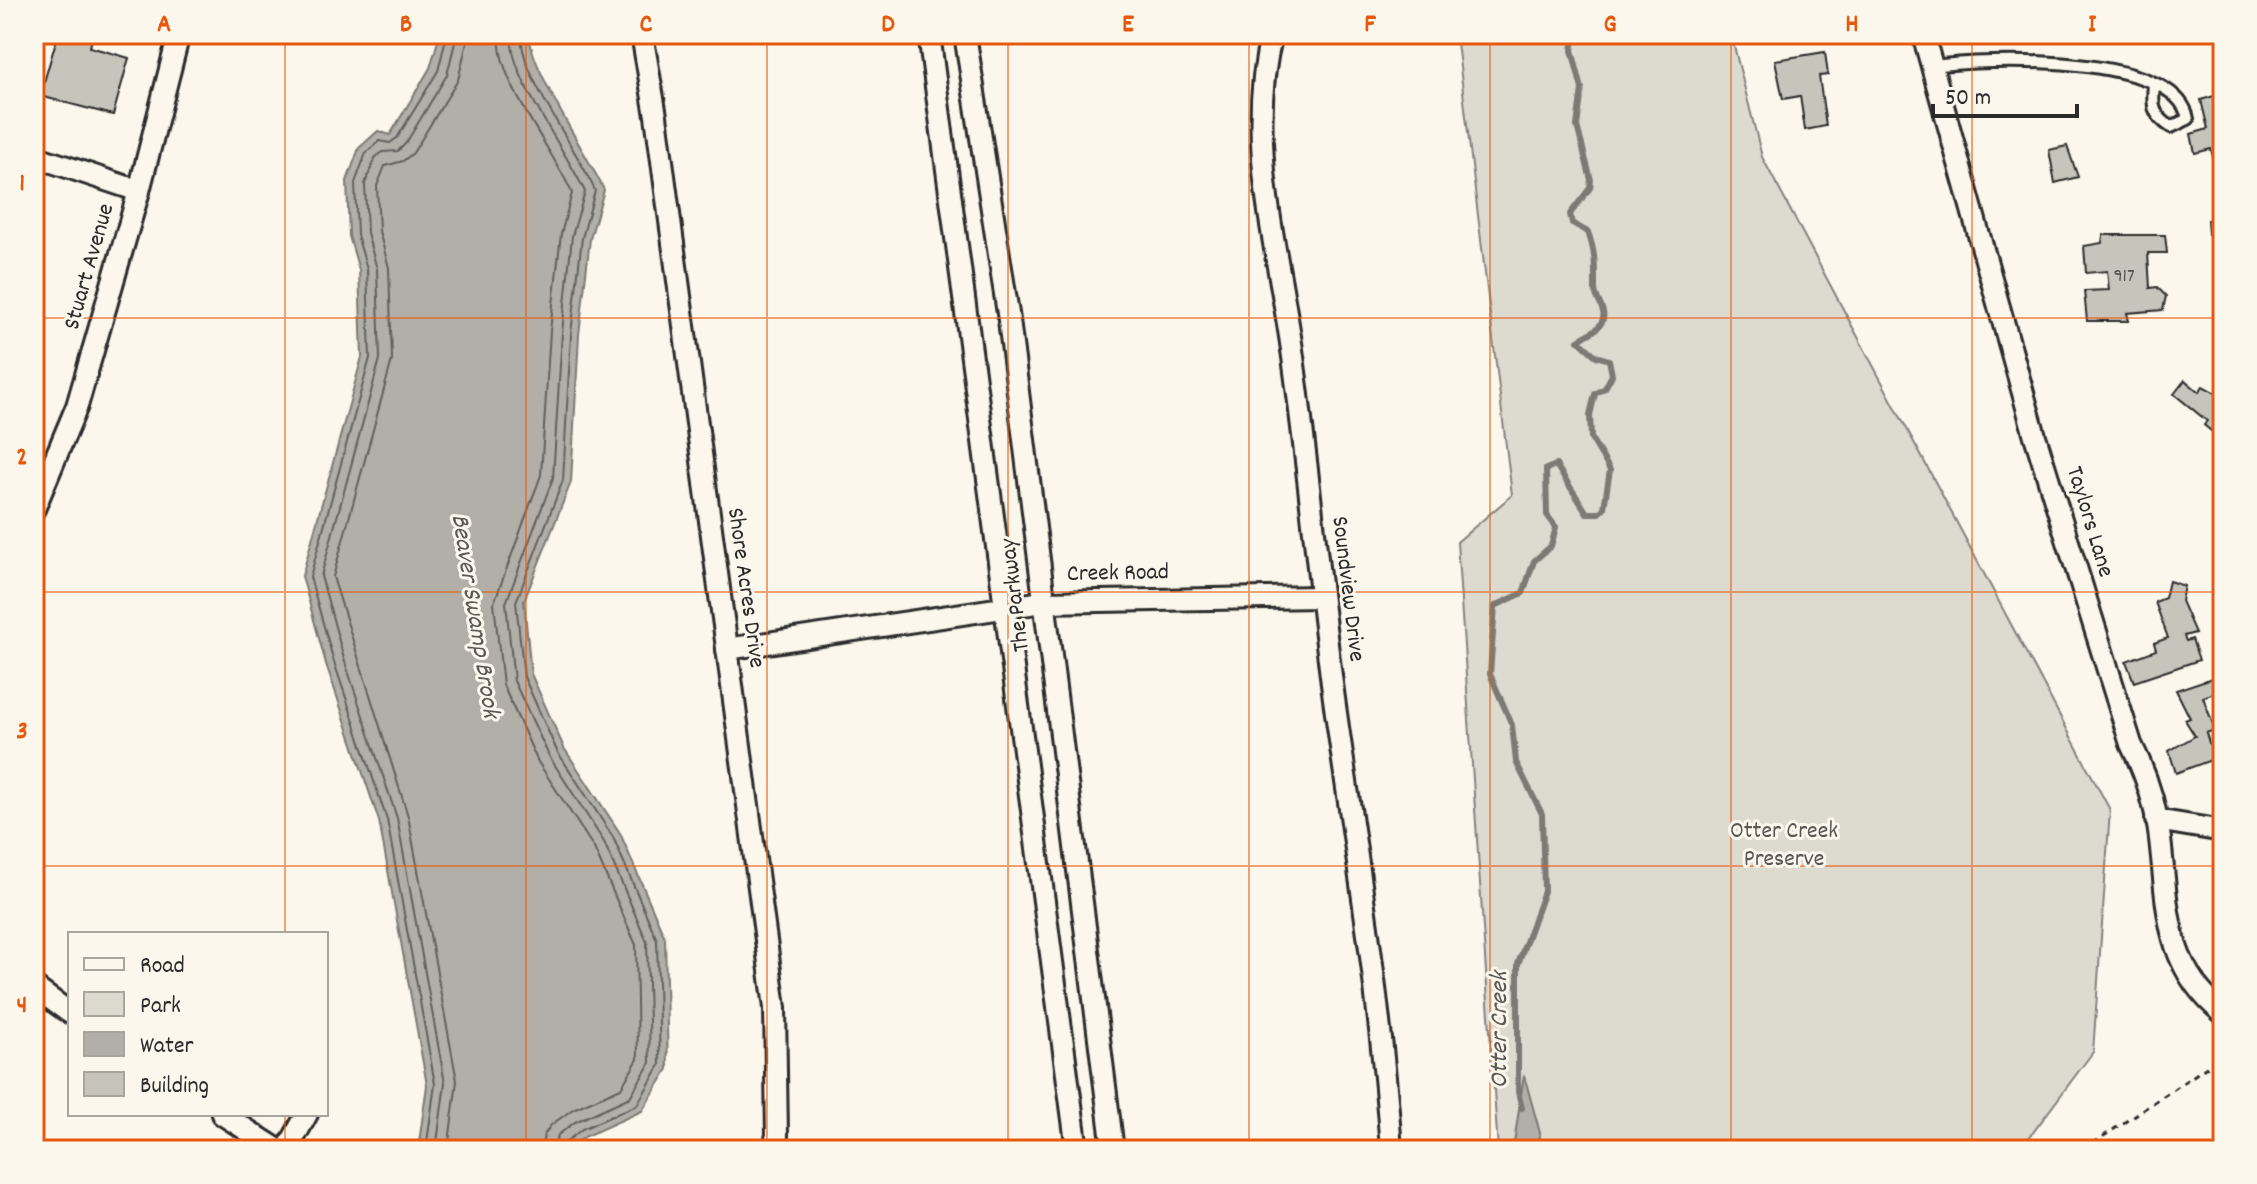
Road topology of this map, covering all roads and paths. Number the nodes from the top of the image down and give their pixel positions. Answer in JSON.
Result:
{"nodes":[{"id":1,"x":179,"y":34,"type":"edge"},
{"id":2,"x":642,"y":34,"type":"edge"},
{"id":3,"x":929,"y":34,"type":"edge"},
{"id":4,"x":965,"y":34,"type":"edge"},
{"id":5,"x":1272,"y":34,"type":"edge"},
{"id":6,"x":1923,"y":34,"type":"edge"},
{"id":7,"x":1932,"y":66,"type":"junction"},
{"id":8,"x":2154,"y":83,"type":"dead end"},
{"id":9,"x":34,"y":156,"type":"edge"},
{"id":10,"x":139,"y":191,"type":"junction"},
{"id":11,"x":34,"y":509,"type":"edge"},
{"id":12,"x":1321,"y":597,"type":"junction"},
{"id":13,"x":1043,"y":602,"type":"junction"},
{"id":14,"x":1004,"y":609,"type":"junction"},
{"id":15,"x":727,"y":649,"type":"junction"},
{"id":16,"x":2156,"y":820,"type":"junction"},
{"id":17,"x":2223,"y":831,"type":"edge"},
{"id":18,"x":34,"y":987,"type":"edge"},
{"id":19,"x":68,"y":1012,"type":"edge"},
{"id":20,"x":2223,"y":1013,"type":"edge"},
{"id":21,"x":1095,"y":1022,"type":"junction"},
{"id":22,"x":1060,"y":1024,"type":"junction"},
{"id":23,"x":2223,"y":1056,"type":"edge"},
{"id":24,"x":1102,"y":1069,"type":"junction"},
{"id":25,"x":1066,"y":1071,"type":"junction"},
{"id":26,"x":225,"y":1116,"type":"edge"},
{"id":27,"x":306,"y":1116,"type":"edge"},
{"id":28,"x":278,"y":1150,"type":"edge"},
{"id":29,"x":287,"y":1150,"type":"edge"},
{"id":30,"x":772,"y":1150,"type":"edge"},
{"id":31,"x":1077,"y":1150,"type":"edge"},
{"id":32,"x":1113,"y":1150,"type":"edge"},
{"id":33,"x":1391,"y":1150,"type":"edge"},
{"id":34,"x":2083,"y":1150,"type":"edge"}],
"edges":[{"from":1,"to":10,"type":"street","name":"Stuart Avenue"},
{"from":2,"to":15,"type":"street","name":"Shore Acres Drive"},
{"from":3,"to":14,"type":"street","name":"The Parkway"},
{"from":4,"to":13,"type":"street","name":"The Parkway"},
{"from":5,"to":12,"type":"street","name":"Soundview Drive"},
{"from":6,"to":7,"type":"street","name":"Taylors Lane"},
{"from":7,"to":8,"type":"lane"},
{"from":7,"to":16,"type":"street","name":"Taylors Lane"},
{"from":9,"to":10,"type":"street"},
{"from":10,"to":11,"type":"street","name":"Stuart Avenue"},
{"from":12,"to":13,"type":"street","name":"Creek Road"},
{"from":12,"to":33,"type":"street","name":"Soundview Drive"},
{"from":13,"to":14,"type":"street","name":"Creek Road"},
{"from":13,"to":21,"type":"street","name":"The Parkway"},
{"from":14,"to":15,"type":"street","name":"Creek Road"},
{"from":14,"to":22,"type":"street","name":"The Parkway"},
{"from":15,"to":30,"type":"street","name":"Shore Acres Drive"},
{"from":16,"to":17,"type":"street"},
{"from":16,"to":20,"type":"street","name":"Taylors Lane"},
{"from":18,"to":19,"type":"street"},
{"from":21,"to":22,"type":"street"},
{"from":21,"to":24,"type":"street","name":"The Parkway"},
{"from":22,"to":25,"type":"street","name":"The Parkway"},
{"from":23,"to":34,"type":"path"},
{"from":24,"to":25,"type":"street"},
{"from":24,"to":32,"type":"street","name":"The Parkway"},
{"from":25,"to":31,"type":"street","name":"The Parkway"},
{"from":26,"to":28,"type":"street"},
{"from":27,"to":29,"type":"street"}]}
